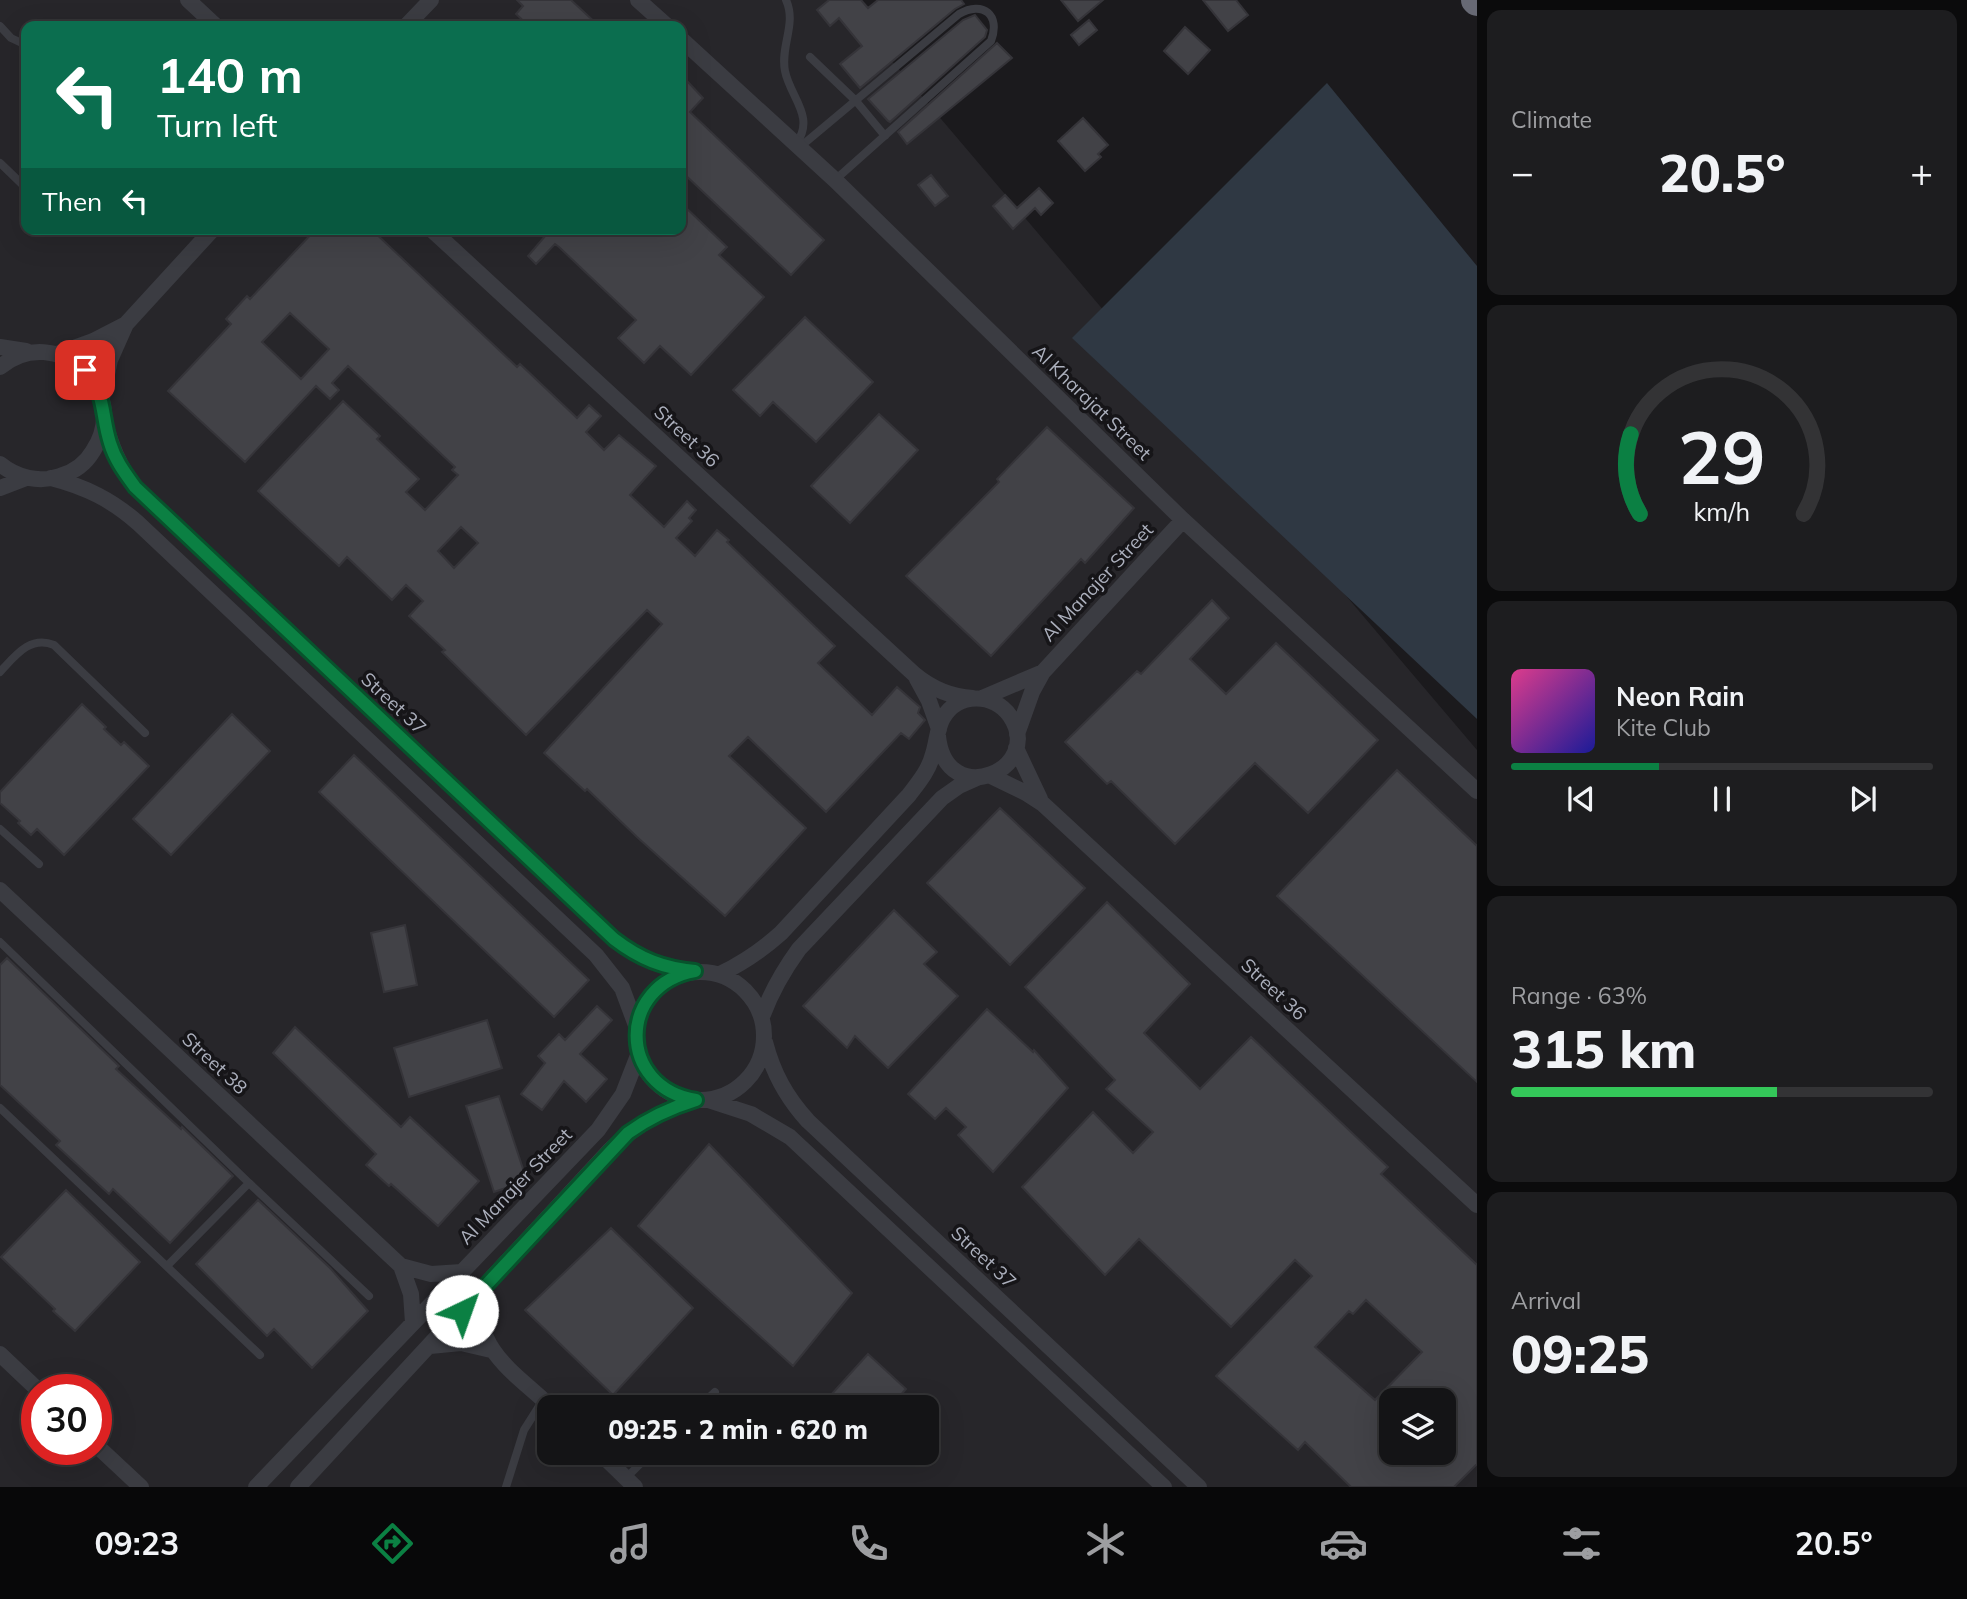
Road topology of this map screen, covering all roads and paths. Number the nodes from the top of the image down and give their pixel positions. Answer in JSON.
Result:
{"nodes":[{"id":1,"x":188,"y":0,"type":"edge"},
{"id":2,"x":431,"y":0,"type":"edge"},
{"id":3,"x":638,"y":0,"type":"edge"},
{"id":4,"x":786,"y":0,"type":"edge"},
{"id":5,"x":211,"y":21,"type":"edge"},
{"id":6,"x":412,"y":21,"type":"edge"},
{"id":7,"x":661,"y":21,"type":"edge"},
{"id":8,"x":0,"y":26,"type":"edge"},
{"id":9,"x":21,"y":43,"type":"edge"},
{"id":10,"x":686,"y":44,"type":"edge"},
{"id":11,"x":810,"y":57,"type":"dead end"},
{"id":12,"x":856,"y":101,"type":"junction"},
{"id":13,"x":885,"y":136,"type":"junction"},
{"id":14,"x":798,"y":146,"type":"junction"},
{"id":15,"x":0,"y":163,"type":"edge"},
{"id":16,"x":835,"y":180,"type":"junction"},
{"id":17,"x":21,"y":183,"type":"edge"},
{"id":18,"x":208,"y":235,"type":"edge"},
{"id":19,"x":438,"y":235,"type":"edge"},
{"id":20,"x":126,"y":324,"type":"junction"},
{"id":21,"x":0,"y":347,"type":"edge"},
{"id":22,"x":36,"y":352,"type":"junction"},
{"id":23,"x":57,"y":354,"type":"junction"},
{"id":24,"x":0,"y":367,"type":"edge"},
{"id":25,"x":102,"y":398,"type":"junction"},
{"id":26,"x":104,"y":420,"type":"junction"},
{"id":27,"x":0,"y":464,"type":"edge"},
{"id":28,"x":26,"y":478,"type":"junction"},
{"id":29,"x":51,"y":478,"type":"junction"},
{"id":30,"x":0,"y":488,"type":"edge"},
{"id":31,"x":1183,"y":520,"type":"junction"},
{"id":32,"x":0,"y":672,"type":"edge"},
{"id":33,"x":1043,"y":672,"type":"junction"},
{"id":34,"x":914,"y":674,"type":"junction"},
{"id":35,"x":978,"y":698,"type":"junction"},
{"id":36,"x":145,"y":733,"type":"dead end"},
{"id":37,"x":938,"y":733,"type":"junction"},
{"id":38,"x":1017,"y":741,"type":"junction"},
{"id":39,"x":985,"y":777,"type":"junction"},
{"id":40,"x":1477,"y":790,"type":"edge"},
{"id":41,"x":1042,"y":804,"type":"junction"},
{"id":42,"x":2,"y":834,"type":"edge"},
{"id":43,"x":38,"y":864,"type":"dead end"},
{"id":44,"x":0,"y":890,"type":"edge"},
{"id":45,"x":0,"y":942,"type":"edge"},
{"id":46,"x":695,"y":971,"type":"junction"},
{"id":47,"x":720,"y":974,"type":"junction"},
{"id":48,"x":762,"y":1017,"type":"junction"},
{"id":49,"x":637,"y":1028,"type":"junction"},
{"id":50,"x":765,"y":1042,"type":"junction"},
{"id":51,"x":639,"y":1053,"type":"junction"},
{"id":52,"x":702,"y":1100,"type":"junction"},
{"id":53,"x":0,"y":1108,"type":"edge"},
{"id":54,"x":249,"y":1183,"type":"junction"},
{"id":55,"x":1477,"y":1205,"type":"edge"},
{"id":56,"x":167,"y":1266,"type":"junction"},
{"id":57,"x":401,"y":1266,"type":"junction"},
{"id":58,"x":462,"y":1272,"type":"junction"},
{"id":59,"x":478,"y":1294,"type":"junction"},
{"id":60,"x":369,"y":1296,"type":"dead end"},
{"id":61,"x":413,"y":1323,"type":"junction"},
{"id":62,"x":430,"y":1346,"type":"junction"},
{"id":63,"x":491,"y":1350,"type":"junction"},
{"id":64,"x":0,"y":1354,"type":"edge"},
{"id":65,"x":260,"y":1355,"type":"dead end"},
{"id":66,"x":21,"y":1374,"type":"edge"},
{"id":67,"x":715,"y":1392,"type":"dead end"},
{"id":68,"x":539,"y":1395,"type":"edge"},
{"id":69,"x":712,"y":1395,"type":"edge"},
{"id":70,"x":537,"y":1415,"type":"edge"},
{"id":71,"x":112,"y":1460,"type":"edge"},
{"id":72,"x":613,"y":1465,"type":"edge"},
{"id":73,"x":643,"y":1465,"type":"edge"},
{"id":74,"x":631,"y":1482,"type":"edge"},
{"id":75,"x":141,"y":1487,"type":"edge"},
{"id":76,"x":256,"y":1487,"type":"edge"},
{"id":77,"x":299,"y":1487,"type":"edge"},
{"id":78,"x":506,"y":1487,"type":"edge"},
{"id":79,"x":1164,"y":1487,"type":"edge"},
{"id":80,"x":1199,"y":1487,"type":"edge"}],
"edges":[{"from":1,"to":5,"type":"street"},
{"from":2,"to":6,"type":"street"},
{"from":3,"to":7,"type":"street"},
{"from":4,"to":14,"type":"lane"},
{"from":8,"to":9,"type":"lane"},
{"from":10,"to":14,"type":"street","name":"Al Kharajat Street"},
{"from":11,"to":12,"type":"lane"},
{"from":12,"to":13,"type":"lane"},
{"from":12,"to":13,"type":"lane"},
{"from":12,"to":14,"type":"lane"},
{"from":13,"to":16,"type":"lane"},
{"from":14,"to":16,"type":"street","name":"Al Kharajat Street"},
{"from":15,"to":17,"type":"lane"},
{"from":16,"to":31,"type":"street","name":"Al Kharajat Street"},
{"from":18,"to":20,"type":"street"},
{"from":19,"to":34,"type":"street","name":"Street 36"},
{"from":20,"to":23,"type":"street"},
{"from":20,"to":25,"type":"street"},
{"from":21,"to":22,"type":"street"},
{"from":22,"to":23,"type":"street"},
{"from":22,"to":24,"type":"street"},
{"from":23,"to":25,"type":"street"},
{"from":25,"to":26,"type":"street"},
{"from":26,"to":29,"type":"street"},
{"from":26,"to":46,"type":"street","name":"Street 37"},
{"from":27,"to":28,"type":"street"},
{"from":28,"to":29,"type":"street"},
{"from":28,"to":30,"type":"street"},
{"from":29,"to":49,"type":"street"},
{"from":31,"to":33,"type":"street","name":"Al Manajer Street"},
{"from":31,"to":40,"type":"street","name":"Al Kharajat Street"},
{"from":32,"to":36,"type":"lane"},
{"from":33,"to":35,"type":"street","name":"Al Manajer Street"},
{"from":33,"to":38,"type":"street","name":"Al Manajer Street"},
{"from":34,"to":35,"type":"street","name":"Street 36"},
{"from":34,"to":37,"type":"street","name":"Street 36"},
{"from":35,"to":37,"type":"street"},
{"from":35,"to":38,"type":"street"},
{"from":37,"to":39,"type":"street"},
{"from":37,"to":47,"type":"street"},
{"from":38,"to":39,"type":"street"},
{"from":38,"to":41,"type":"street","name":"Street 36"},
{"from":39,"to":41,"type":"street","name":"Street 36"},
{"from":39,"to":48,"type":"street"},
{"from":41,"to":55,"type":"street","name":"Street 36"},
{"from":42,"to":43,"type":"lane"},
{"from":44,"to":57,"type":"street","name":"Street 38"},
{"from":45,"to":54,"type":"lane"},
{"from":46,"to":47,"type":"street"},
{"from":46,"to":49,"type":"street"},
{"from":47,"to":48,"type":"street"},
{"from":48,"to":50,"type":"street"},
{"from":49,"to":51,"type":"street"},
{"from":50,"to":52,"type":"street"},
{"from":50,"to":80,"type":"street","name":"Street 37"},
{"from":51,"to":52,"type":"street"},
{"from":51,"to":58,"type":"street","name":"Al Manajer Street"},
{"from":52,"to":59,"type":"street"},
{"from":52,"to":79,"type":"street"},
{"from":53,"to":56,"type":"lane"},
{"from":54,"to":56,"type":"lane"},
{"from":54,"to":60,"type":"lane"},
{"from":56,"to":65,"type":"lane"},
{"from":57,"to":58,"type":"street"},
{"from":57,"to":61,"type":"street","name":"Street 38"},
{"from":58,"to":61,"type":"street","name":"Al Manajer Street"},
{"from":59,"to":62,"type":"street"},
{"from":59,"to":63,"type":"street"},
{"from":61,"to":76,"type":"street","name":"Al Manajer Street"},
{"from":62,"to":63,"type":"street"},
{"from":62,"to":77,"type":"street"},
{"from":63,"to":68,"type":"street"},
{"from":64,"to":66,"type":"street"},
{"from":67,"to":69,"type":"lane"},
{"from":70,"to":78,"type":"lane"},
{"from":71,"to":75,"type":"street"},
{"from":72,"to":74,"type":"street"},
{"from":73,"to":74,"type":"lane"}]}
